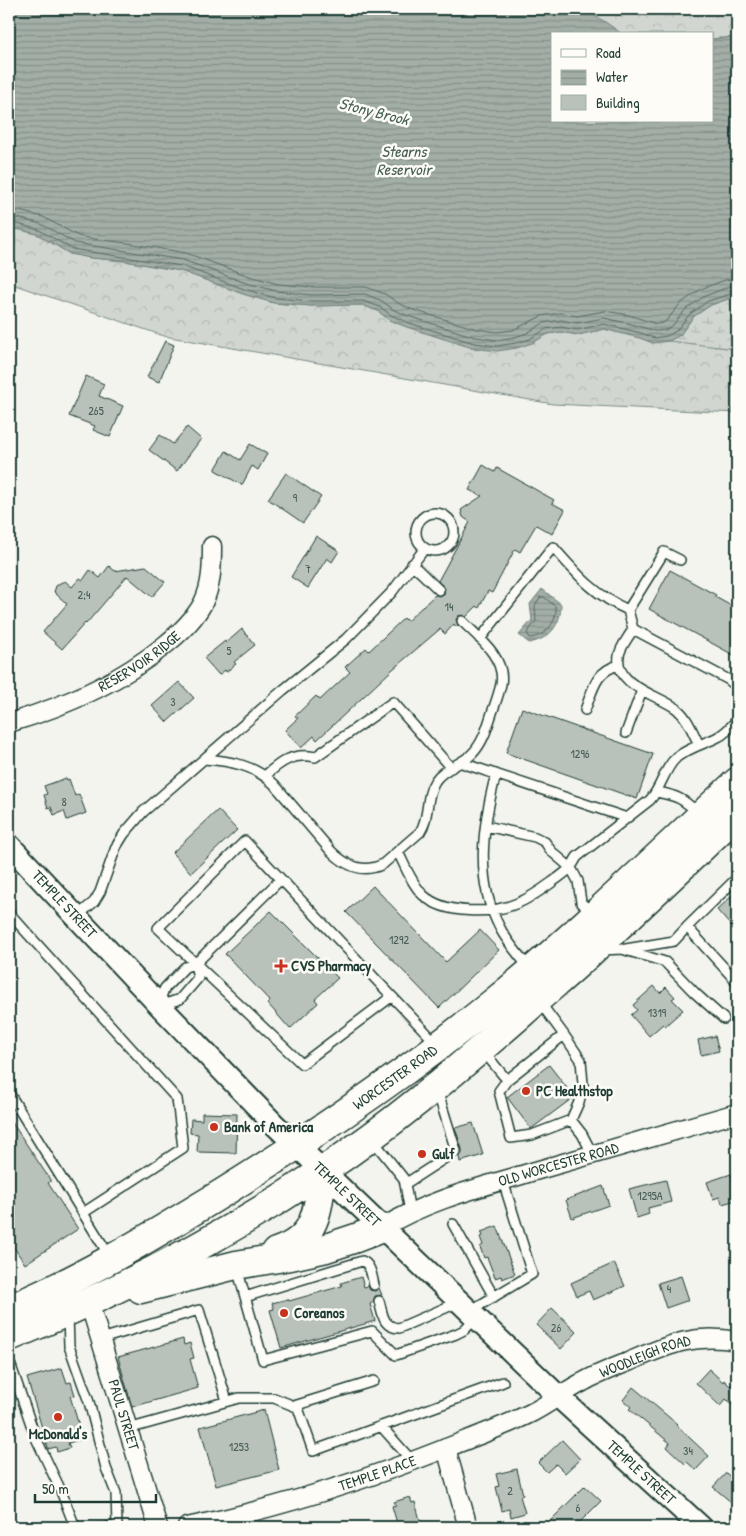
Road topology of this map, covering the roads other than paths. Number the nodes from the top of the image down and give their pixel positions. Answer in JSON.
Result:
{"nodes":[{"id":1,"x":212,"y":546,"type":"dead end"},
{"id":2,"x":425,"y":548,"type":"junction"},
{"id":3,"x":680,"y":560,"type":"dead end"},
{"id":4,"x":412,"y":564,"type":"junction"},
{"id":5,"x":439,"y":590,"type":"dead end"},
{"id":6,"x":628,"y":610,"type":"junction"},
{"id":7,"x":462,"y":621,"type":"dead end"},
{"id":8,"x":634,"y":629,"type":"junction"},
{"id":9,"x":480,"y":639,"type":"junction"},
{"id":10,"x":618,"y":665,"type":"junction"},
{"id":11,"x":737,"y":687,"type":"edge"},
{"id":12,"x":642,"y":690,"type":"junction"},
{"id":13,"x":585,"y":710,"type":"dead end"},
{"id":14,"x":737,"y":720,"type":"edge"},
{"id":15,"x":9,"y":723,"type":"edge"},
{"id":16,"x":626,"y":733,"type":"dead end"},
{"id":17,"x":699,"y":745,"type":"junction"},
{"id":18,"x":204,"y":759,"type":"junction"},
{"id":19,"x":462,"y":763,"type":"junction"},
{"id":20,"x":450,"y":768,"type":"junction"},
{"id":21,"x":496,"y":774,"type":"junction"},
{"id":22,"x":265,"y":776,"type":"junction"},
{"id":23,"x":737,"y":782,"type":"edge"},
{"id":24,"x":657,"y":792,"type":"junction"},
{"id":25,"x":737,"y":814,"type":"edge"},
{"id":26,"x":701,"y":816,"type":"junction"},
{"id":27,"x":627,"y":818,"type":"junction"},
{"id":28,"x":486,"y":826,"type":"junction"},
{"id":29,"x":10,"y":850,"type":"edge"},
{"id":30,"x":398,"y":852,"type":"junction"},
{"id":31,"x":571,"y":868,"type":"junction"},
{"id":32,"x":281,"y":878,"type":"junction"},
{"id":33,"x":737,"y":878,"type":"edge"},
{"id":34,"x":492,"y":910,"type":"junction"},
{"id":35,"x":9,"y":913,"type":"edge"},
{"id":36,"x":593,"y":916,"type":"junction"},
{"id":37,"x":76,"y":917,"type":"junction"},
{"id":38,"x":687,"y":927,"type":"junction"},
{"id":39,"x":622,"y":949,"type":"junction"},
{"id":40,"x":594,"y":950,"type":"junction"},
{"id":41,"x":195,"y":964,"type":"junction"},
{"id":42,"x":531,"y":971,"type":"junction"},
{"id":43,"x":737,"y":982,"type":"edge"},
{"id":44,"x":391,"y":997,"type":"junction"},
{"id":45,"x":538,"y":999,"type":"junction"},
{"id":46,"x":160,"y":1006,"type":"junction"},
{"id":47,"x":724,"y":1019,"type":"dead end"},
{"id":48,"x":564,"y":1035,"type":"junction"},
{"id":49,"x":438,"y":1046,"type":"junction"},
{"id":50,"x":481,"y":1049,"type":"junction"},
{"id":51,"x":508,"y":1080,"type":"junction"},
{"id":52,"x":436,"y":1086,"type":"junction"},
{"id":53,"x":9,"y":1093,"type":"edge"},
{"id":54,"x":737,"y":1113,"type":"edge"},
{"id":55,"x":572,"y":1120,"type":"junction"},
{"id":56,"x":370,"y":1137,"type":"junction"},
{"id":57,"x":296,"y":1146,"type":"junction"},
{"id":58,"x":593,"y":1155,"type":"junction"},
{"id":59,"x":323,"y":1171,"type":"junction"},
{"id":60,"x":503,"y":1180,"type":"junction"},
{"id":61,"x":405,"y":1184,"type":"junction"},
{"id":62,"x":410,"y":1212,"type":"junction"},
{"id":63,"x":83,"y":1213,"type":"junction"},
{"id":64,"x":453,"y":1224,"type":"dead end"},
{"id":65,"x":382,"y":1228,"type":"junction"},
{"id":66,"x":112,"y":1260,"type":"junction"},
{"id":67,"x":236,"y":1265,"type":"junction"},
{"id":68,"x":374,"y":1285,"type":"dead end"},
{"id":69,"x":245,"y":1297,"type":"junction"},
{"id":70,"x":494,"y":1297,"type":"junction"},
{"id":71,"x":379,"y":1301,"type":"dead end"},
{"id":72,"x":78,"y":1306,"type":"junction"},
{"id":73,"x":9,"y":1309,"type":"edge"},
{"id":74,"x":468,"y":1310,"type":"junction"},
{"id":75,"x":9,"y":1337,"type":"edge"},
{"id":76,"x":101,"y":1339,"type":"junction"},
{"id":77,"x":737,"y":1341,"type":"edge"},
{"id":78,"x":9,"y":1364,"type":"edge"},
{"id":79,"x":374,"y":1381,"type":"dead end"},
{"id":80,"x":503,"y":1382,"type":"dead end"},
{"id":81,"x":559,"y":1397,"type":"junction"},
{"id":82,"x":227,"y":1401,"type":"junction"},
{"id":83,"x":297,"y":1405,"type":"junction"},
{"id":84,"x":380,"y":1426,"type":"junction"},
{"id":85,"x":128,"y":1429,"type":"junction"},
{"id":86,"x":446,"y":1448,"type":"junction"},
{"id":87,"x":412,"y":1461,"type":"junction"},
{"id":88,"x":75,"y":1527,"type":"edge"},
{"id":89,"x":108,"y":1527,"type":"edge"},
{"id":90,"x":158,"y":1527,"type":"edge"},
{"id":91,"x":187,"y":1527,"type":"edge"},
{"id":92,"x":468,"y":1527,"type":"edge"},
{"id":93,"x":701,"y":1527,"type":"edge"}],
"edges":[{"from":1,"to":15,"type":"street","name":"RESERVOIR RIDGE"},
{"from":2,"to":2,"type":"lane"},
{"from":2,"to":4,"type":"lane"},
{"from":3,"to":6,"type":"lane"},
{"from":4,"to":5,"type":"lane"},
{"from":4,"to":18,"type":"lane"},
{"from":6,"to":8,"type":"lane"},
{"from":6,"to":9,"type":"lane"},
{"from":7,"to":9,"type":"lane"},
{"from":8,"to":10,"type":"lane"},
{"from":8,"to":11,"type":"lane"},
{"from":9,"to":19,"type":"lane"},
{"from":10,"to":12,"type":"lane"},
{"from":10,"to":13,"type":"lane"},
{"from":12,"to":16,"type":"lane"},
{"from":12,"to":17,"type":"lane"},
{"from":14,"to":17,"type":"lane"},
{"from":17,"to":24,"type":"lane"},
{"from":18,"to":22,"type":"lane"},
{"from":18,"to":37,"type":"lane"},
{"from":19,"to":20,"type":"lane"},
{"from":19,"to":21,"type":"lane"},
{"from":20,"to":22,"type":"lane"},
{"from":20,"to":30,"type":"lane"},
{"from":21,"to":27,"type":"lane"},
{"from":21,"to":28,"type":"lane"},
{"from":22,"to":30,"type":"lane"},
{"from":23,"to":26,"type":"highway","name":"WORCESTER ROAD"},
{"from":24,"to":26,"type":"lane"},
{"from":24,"to":27,"type":"lane"},
{"from":25,"to":40,"type":"highway","name":"WORCESTER ROAD"},
{"from":26,"to":36,"type":"highway","name":"WORCESTER ROAD"},
{"from":27,"to":31,"type":"lane"},
{"from":28,"to":31,"type":"lane"},
{"from":28,"to":34,"type":"lane"},
{"from":29,"to":37,"type":"street","name":"TEMPLE STREET"},
{"from":30,"to":34,"type":"lane"},
{"from":31,"to":34,"type":"lane"},
{"from":31,"to":36,"type":"lane"},
{"from":32,"to":41,"type":"lane"},
{"from":32,"to":41,"type":"lane"},
{"from":32,"to":44,"type":"lane"},
{"from":33,"to":38,"type":"lane"},
{"from":34,"to":42,"type":"lane"},
{"from":35,"to":63,"type":"lane"},
{"from":36,"to":42,"type":"highway","name":"WORCESTER ROAD"},
{"from":37,"to":46,"type":"street","name":"TEMPLE STREET"},
{"from":38,"to":39,"type":"lane"},
{"from":38,"to":43,"type":"lane"},
{"from":39,"to":40,"type":"lane"},
{"from":39,"to":47,"type":"lane"},
{"from":40,"to":45,"type":"highway","name":"WORCESTER ROAD"},
{"from":41,"to":44,"type":"lane"},
{"from":41,"to":46,"type":"lane"},
{"from":41,"to":46,"type":"lane"},
{"from":42,"to":49,"type":"highway","name":"WORCESTER ROAD"},
{"from":44,"to":49,"type":"lane"},
{"from":45,"to":48,"type":"lane"},
{"from":45,"to":50,"type":"highway","name":"WORCESTER ROAD"},
{"from":46,"to":57,"type":"street","name":"TEMPLE STREET"},
{"from":48,"to":51,"type":"lane"},
{"from":48,"to":55,"type":"lane"},
{"from":49,"to":57,"type":"highway","name":"WORCESTER ROAD"},
{"from":50,"to":51,"type":"lane"},
{"from":50,"to":52,"type":"highway","name":"WORCESTER ROAD"},
{"from":51,"to":55,"type":"lane"},
{"from":52,"to":56,"type":"highway","name":"WORCESTER ROAD"},
{"from":52,"to":61,"type":"lane"},
{"from":53,"to":63,"type":"lane"},
{"from":54,"to":58,"type":"street","name":"OLD WORCESTER ROAD"},
{"from":55,"to":58,"type":"lane"},
{"from":56,"to":59,"type":"highway","name":"WORCESTER ROAD"},
{"from":56,"to":61,"type":"lane"},
{"from":57,"to":59,"type":"street","name":"TEMPLE STREET"},
{"from":57,"to":66,"type":"highway","name":"WORCESTER ROAD"},
{"from":58,"to":60,"type":"street","name":"OLD WORCESTER ROAD"},
{"from":59,"to":65,"type":"street","name":"TEMPLE STREET"},
{"from":59,"to":67,"type":"highway"},
{"from":59,"to":72,"type":"highway","name":"WORCESTER ROAD"},
{"from":60,"to":62,"type":"street","name":"OLD WORCESTER ROAD"},
{"from":60,"to":70,"type":"lane"},
{"from":61,"to":62,"type":"lane"},
{"from":62,"to":65,"type":"street","name":"OLD WORCESTER ROAD"},
{"from":63,"to":66,"type":"lane"},
{"from":64,"to":70,"type":"lane"},
{"from":65,"to":67,"type":"highway"},
{"from":65,"to":74,"type":"street","name":"TEMPLE STREET"},
{"from":66,"to":73,"type":"highway","name":"WORCESTER ROAD"},
{"from":67,"to":69,"type":"lane"},
{"from":67,"to":72,"type":"highway"},
{"from":68,"to":69,"type":"lane"},
{"from":69,"to":74,"type":"lane"},
{"from":70,"to":74,"type":"lane"},
{"from":71,"to":74,"type":"lane"},
{"from":72,"to":75,"type":"highway","name":"WORCESTER ROAD"},
{"from":72,"to":76,"type":"street","name":"PAUL STREET"},
{"from":72,"to":89,"type":"lane"},
{"from":74,"to":81,"type":"street","name":"TEMPLE STREET"},
{"from":76,"to":82,"type":"lane"},
{"from":76,"to":85,"type":"street","name":"PAUL STREET"},
{"from":77,"to":81,"type":"street","name":"WOODLEIGH ROAD"},
{"from":78,"to":88,"type":"lane"},
{"from":79,"to":83,"type":"lane"},
{"from":80,"to":84,"type":"lane"},
{"from":81,"to":86,"type":"street","name":"TEMPLE PLACE"},
{"from":81,"to":93,"type":"street","name":"TEMPLE STREET"},
{"from":82,"to":83,"type":"lane"},
{"from":82,"to":85,"type":"lane"},
{"from":83,"to":84,"type":"lane"},
{"from":84,"to":87,"type":"lane"},
{"from":85,"to":90,"type":"street","name":"PAUL STREET"},
{"from":86,"to":87,"type":"street","name":"TEMPLE PLACE"},
{"from":86,"to":92,"type":"street"},
{"from":87,"to":91,"type":"street","name":"TEMPLE PLACE"}]}
